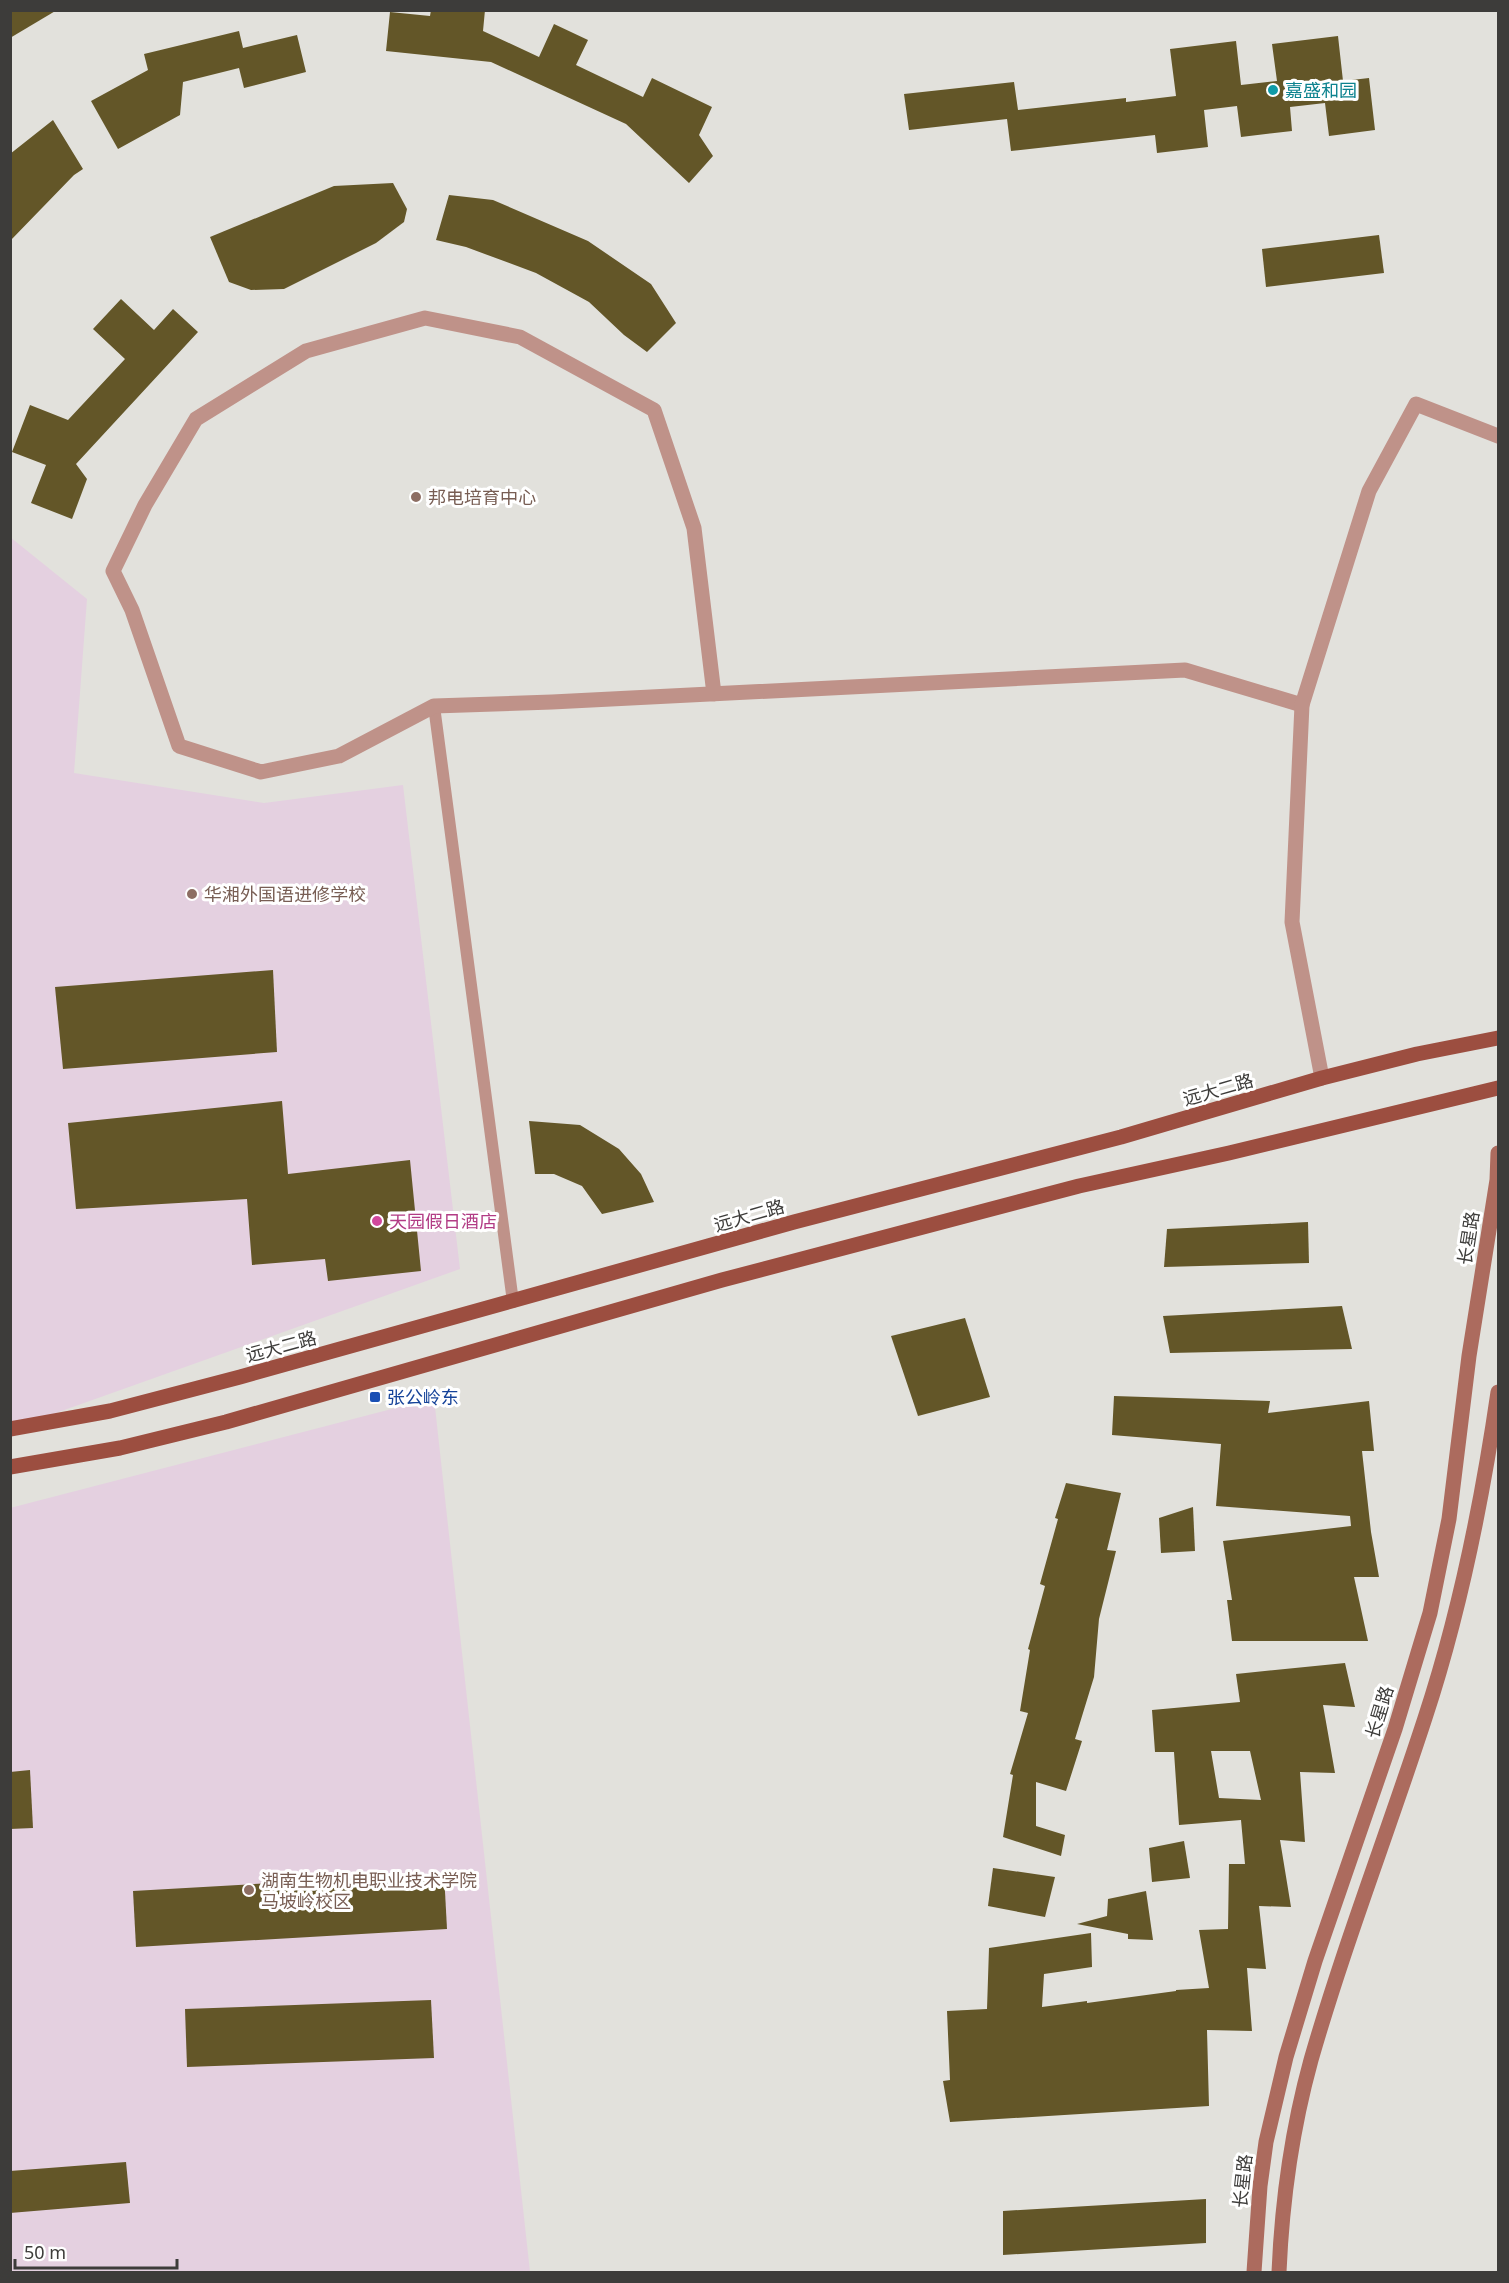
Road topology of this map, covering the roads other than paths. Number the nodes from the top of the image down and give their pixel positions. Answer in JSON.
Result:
{"nodes":[{"id":1,"x":1498,"y":436,"type":"edge"},
{"id":2,"x":714,"y":694,"type":"junction"},
{"id":3,"x":1302,"y":705,"type":"junction"},
{"id":4,"x":434,"y":706,"type":"junction"},
{"id":5,"x":1498,"y":1038,"type":"edge"},
{"id":6,"x":1323,"y":1078,"type":"junction"},
{"id":7,"x":1498,"y":1088,"type":"edge"},
{"id":8,"x":1498,"y":1153,"type":"edge"},
{"id":9,"x":513,"y":1302,"type":"junction"},
{"id":10,"x":1498,"y":1392,"type":"edge"},
{"id":11,"x":10,"y":1430,"type":"edge"},
{"id":12,"x":10,"y":1467,"type":"edge"},
{"id":13,"x":1254,"y":2272,"type":"edge"},
{"id":14,"x":1279,"y":2272,"type":"edge"}],
"edges":[{"from":1,"to":3,"type":"street"},
{"from":2,"to":3,"type":"street"},
{"from":2,"to":4,"type":"street"},
{"from":2,"to":4,"type":"street"},
{"from":3,"to":6,"type":"street"},
{"from":4,"to":9,"type":"lane"},
{"from":5,"to":6,"type":"main road","name":"远大二路"},
{"from":6,"to":9,"type":"main road","name":"远大二路"},
{"from":7,"to":12,"type":"main road"},
{"from":8,"to":13,"type":"main road","name":"长星路"},
{"from":9,"to":11,"type":"main road","name":"远大二路"},
{"from":10,"to":14,"type":"main road"}]}
